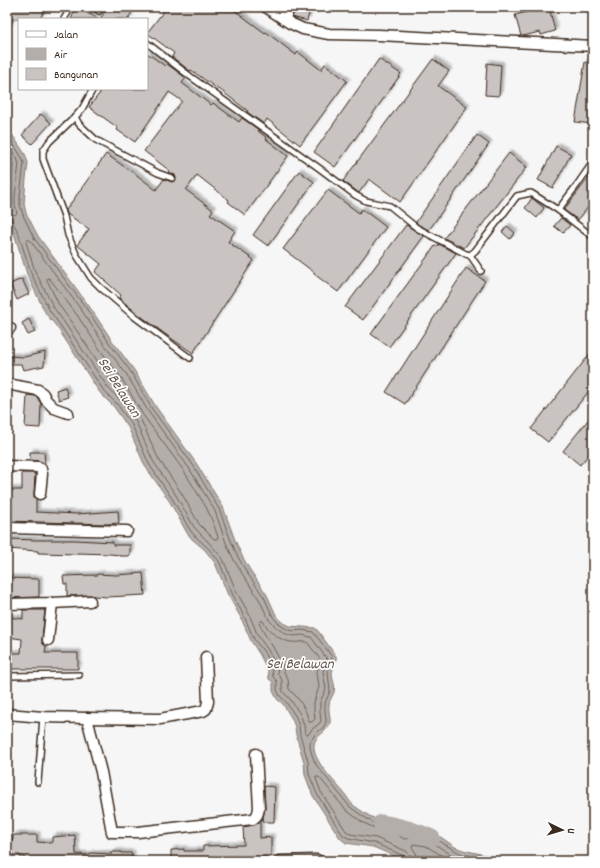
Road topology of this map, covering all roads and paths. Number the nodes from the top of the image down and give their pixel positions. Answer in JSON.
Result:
{"nodes":[{"id":1,"x":71,"y":7,"type":"edge"},
{"id":2,"x":94,"y":7,"type":"edge"},
{"id":3,"x":266,"y":7,"type":"edge"},
{"id":4,"x":290,"y":7,"type":"edge"},
{"id":5,"x":99,"y":11,"type":"dead end"},
{"id":6,"x":65,"y":18,"type":"edge"},
{"id":7,"x":284,"y":19,"type":"junction"},
{"id":8,"x":148,"y":44,"type":"edge"},
{"id":9,"x":593,"y":46,"type":"edge"},
{"id":10,"x":92,"y":90,"type":"edge"},
{"id":11,"x":75,"y":117,"type":"junction"},
{"id":12,"x":593,"y":162,"type":"edge"},
{"id":13,"x":172,"y":178,"type":"dead end"},
{"id":14,"x":558,"y":210,"type":"junction"},
{"id":15,"x":593,"y":237,"type":"edge"},
{"id":16,"x":470,"y":255,"type":"junction"},
{"id":17,"x":481,"y":271,"type":"dead end"},
{"id":18,"x":190,"y":358,"type":"dead end"},
{"id":19,"x":7,"y":384,"type":"edge"},
{"id":20,"x":68,"y":413,"type":"dead end"},
{"id":21,"x":7,"y":466,"type":"edge"},
{"id":22,"x":40,"y":494,"type":"dead end"},
{"id":23,"x":7,"y":528,"type":"edge"},
{"id":24,"x":127,"y":531,"type":"dead end"},
{"id":25,"x":90,"y":601,"type":"dead end"},
{"id":26,"x":52,"y":603,"type":"junction"},
{"id":27,"x":7,"y":604,"type":"edge"},
{"id":28,"x":48,"y":640,"type":"dead end"},
{"id":29,"x":206,"y":657,"type":"dead end"},
{"id":30,"x":79,"y":675,"type":"dead end"},
{"id":31,"x":7,"y":676,"type":"edge"},
{"id":32,"x":7,"y":714,"type":"edge"},
{"id":33,"x":43,"y":717,"type":"junction"},
{"id":34,"x":87,"y":718,"type":"junction"},
{"id":35,"x":256,"y":754,"type":"dead end"},
{"id":36,"x":38,"y":782,"type":"dead end"},
{"id":37,"x":317,"y":860,"type":"dead end"},
{"id":38,"x":279,"y":861,"type":"edge"}],
"edges":[{"from":1,"to":6,"type":"lane"},
{"from":2,"to":5,"type":"lane"},
{"from":3,"to":7,"type":"street"},
{"from":4,"to":7,"type":"street"},
{"from":7,"to":9,"type":"street"},
{"from":8,"to":16,"type":"lane"},
{"from":10,"to":11,"type":"lane"},
{"from":11,"to":13,"type":"lane"},
{"from":11,"to":18,"type":"lane"},
{"from":12,"to":14,"type":"lane"},
{"from":14,"to":15,"type":"lane"},
{"from":14,"to":16,"type":"lane"},
{"from":16,"to":17,"type":"lane"},
{"from":19,"to":20,"type":"street"},
{"from":21,"to":22,"type":"street"},
{"from":23,"to":24,"type":"street"},
{"from":25,"to":26,"type":"street"},
{"from":26,"to":27,"type":"street"},
{"from":26,"to":28,"type":"street"},
{"from":29,"to":34,"type":"street"},
{"from":30,"to":31,"type":"lane"},
{"from":32,"to":33,"type":"street"},
{"from":33,"to":34,"type":"street"},
{"from":33,"to":36,"type":"lane"},
{"from":34,"to":35,"type":"street"},
{"from":37,"to":38,"type":"street"}]}
